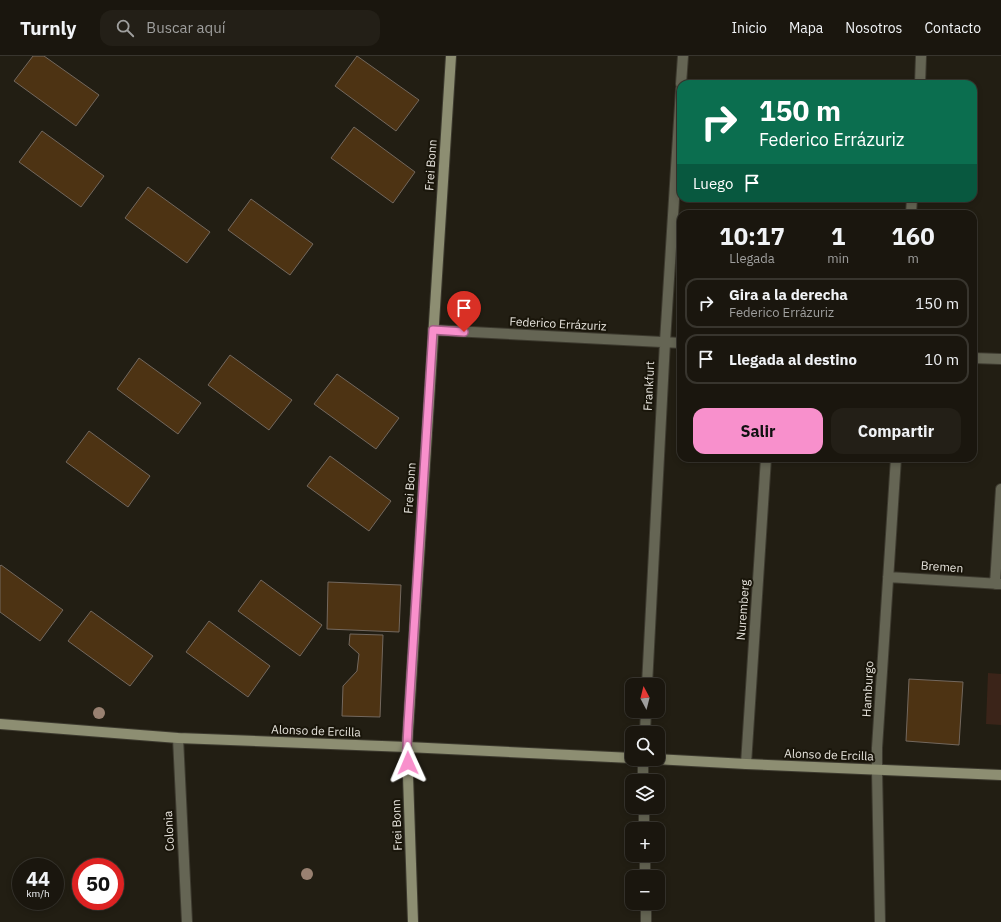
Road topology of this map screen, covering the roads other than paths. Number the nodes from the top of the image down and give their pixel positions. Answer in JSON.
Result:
{"nodes":[{"id":1,"x":451,"y":56,"type":"edge"},
{"id":2,"x":683,"y":56,"type":"edge"},
{"id":3,"x":921,"y":56,"type":"edge"},
{"id":4,"x":681,"y":80,"type":"edge"},
{"id":5,"x":920,"y":80,"type":"edge"},
{"id":6,"x":677,"y":149,"type":"edge"},
{"id":7,"x":433,"y":330,"type":"junction"},
{"id":8,"x":664,"y":342,"type":"junction"},
{"id":9,"x":677,"y":343,"type":"edge"},
{"id":10,"x":977,"y":358,"type":"edge"},
{"id":11,"x":1001,"y":359,"type":"edge"},
{"id":12,"x":766,"y":462,"type":"edge"},
{"id":13,"x":896,"y":462,"type":"edge"},
{"id":14,"x":1001,"y":489,"type":"edge"},
{"id":15,"x":888,"y":577,"type":"junction"},
{"id":16,"x":998,"y":584,"type":"edge"},
{"id":17,"x":647,"y":678,"type":"edge"},
{"id":18,"x":0,"y":724,"type":"edge"},
{"id":19,"x":178,"y":738,"type":"junction"},
{"id":20,"x":407,"y":747,"type":"junction"},
{"id":21,"x":625,"y":758,"type":"edge"},
{"id":22,"x":665,"y":760,"type":"edge"},
{"id":23,"x":746,"y":764,"type":"junction"},
{"id":24,"x":877,"y":770,"type":"junction"},
{"id":25,"x":1001,"y":775,"type":"edge"},
{"id":26,"x":646,"y":910,"type":"edge"},
{"id":27,"x":187,"y":922,"type":"edge"},
{"id":28,"x":413,"y":922,"type":"edge"},
{"id":29,"x":646,"y":922,"type":"edge"},
{"id":30,"x":880,"y":922,"type":"edge"}],
"edges":[{"from":1,"to":7,"type":"street","name":"Frei Bonn"},
{"from":2,"to":4,"type":"street"},
{"from":3,"to":5,"type":"street"},
{"from":6,"to":8,"type":"street","name":"Frankfurt"},
{"from":7,"to":8,"type":"street","name":"Federico Errázuriz"},
{"from":7,"to":20,"type":"street","name":"Frei Bonn"},
{"from":8,"to":9,"type":"street","name":"Federico Errázuriz"},
{"from":8,"to":17,"type":"street","name":"Frankfurt"},
{"from":10,"to":11,"type":"street"},
{"from":12,"to":23,"type":"street","name":"Nuremberg"},
{"from":13,"to":15,"type":"street","name":"Hamburgo"},
{"from":14,"to":16,"type":"street","name":"Bremen"},
{"from":15,"to":16,"type":"street","name":"Bremen"},
{"from":15,"to":24,"type":"street","name":"Hamburgo"},
{"from":18,"to":19,"type":"street","name":"Alonso de Ercilla"},
{"from":19,"to":20,"type":"street","name":"Alonso de Ercilla"},
{"from":19,"to":27,"type":"street","name":"Colonia"},
{"from":20,"to":21,"type":"street","name":"Alonso de Ercilla"},
{"from":20,"to":28,"type":"street","name":"Frei Bonn"},
{"from":22,"to":23,"type":"street","name":"Alonso de Ercilla"},
{"from":23,"to":24,"type":"street","name":"Alonso de Ercilla"},
{"from":24,"to":25,"type":"street","name":"Alonso de Ercilla"},
{"from":24,"to":30,"type":"street","name":"Hamburgo"},
{"from":26,"to":29,"type":"street"}]}
